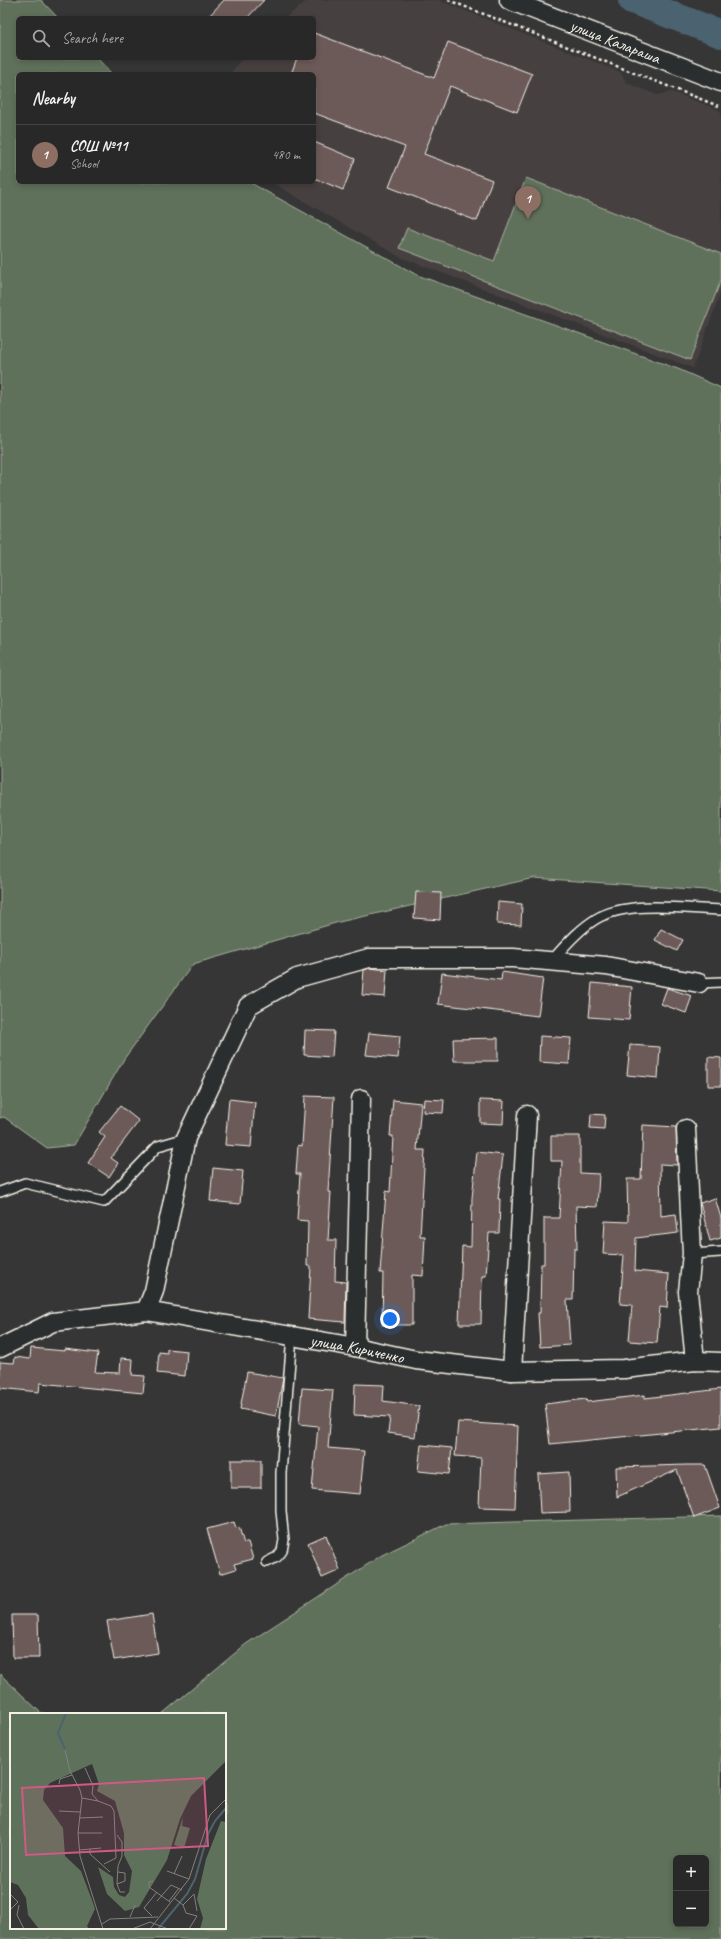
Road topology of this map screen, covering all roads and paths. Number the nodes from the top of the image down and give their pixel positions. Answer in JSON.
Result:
{"nodes":[{"id":1,"x":448,"y":0,"type":"edge"},
{"id":2,"x":509,"y":0,"type":"edge"},
{"id":3,"x":721,"y":82,"type":"edge"},
{"id":4,"x":721,"y":107,"type":"edge"},
{"id":5,"x":721,"y":910,"type":"edge"},
{"id":6,"x":550,"y":962,"type":"junction"},
{"id":7,"x":721,"y":982,"type":"edge"},
{"id":8,"x":699,"y":983,"type":"joint"},
{"id":9,"x":360,"y":1099,"type":"dead end"},
{"id":10,"x":527,"y":1115,"type":"dead end"},
{"id":11,"x":686,"y":1129,"type":"dead end"},
{"id":12,"x":186,"y":1138,"type":"junction"},
{"id":13,"x":0,"y":1192,"type":"edge"},
{"id":14,"x":721,"y":1252,"type":"edge"},
{"id":15,"x":692,"y":1254,"type":"junction"},
{"id":16,"x":146,"y":1311,"type":"junction"},
{"id":17,"x":292,"y":1336,"type":"junction"},
{"id":18,"x":356,"y":1347,"type":"junction"},
{"id":19,"x":0,"y":1348,"type":"edge"},
{"id":20,"x":696,"y":1361,"type":"junction"},
{"id":21,"x":721,"y":1362,"type":"edge"},
{"id":22,"x":512,"y":1371,"type":"junction"},
{"id":23,"x":266,"y":1562,"type":"dead end"}],
"edges":[{"from":1,"to":4,"type":"path"},
{"from":2,"to":3,"type":"street","name":"улица Калараша"},
{"from":5,"to":6,"type":"lane"},
{"from":6,"to":8,"type":"street"},
{"from":6,"to":12,"type":"street"},
{"from":7,"to":8,"type":"lane"},
{"from":9,"to":18,"type":"street"},
{"from":10,"to":22,"type":"street"},
{"from":11,"to":15,"type":"street"},
{"from":12,"to":13,"type":"lane"},
{"from":12,"to":16,"type":"street"},
{"from":14,"to":15,"type":"lane"},
{"from":15,"to":20,"type":"street"},
{"from":16,"to":17,"type":"street","name":"улица Кириченко"},
{"from":16,"to":19,"type":"street","name":"улица Кириченко"},
{"from":17,"to":18,"type":"street","name":"улица Кириченко"},
{"from":17,"to":23,"type":"lane"},
{"from":18,"to":22,"type":"street","name":"улица Кириченко"},
{"from":20,"to":21,"type":"street","name":"улица Кириченко"},
{"from":20,"to":22,"type":"street","name":"улица Кириченко"}]}
